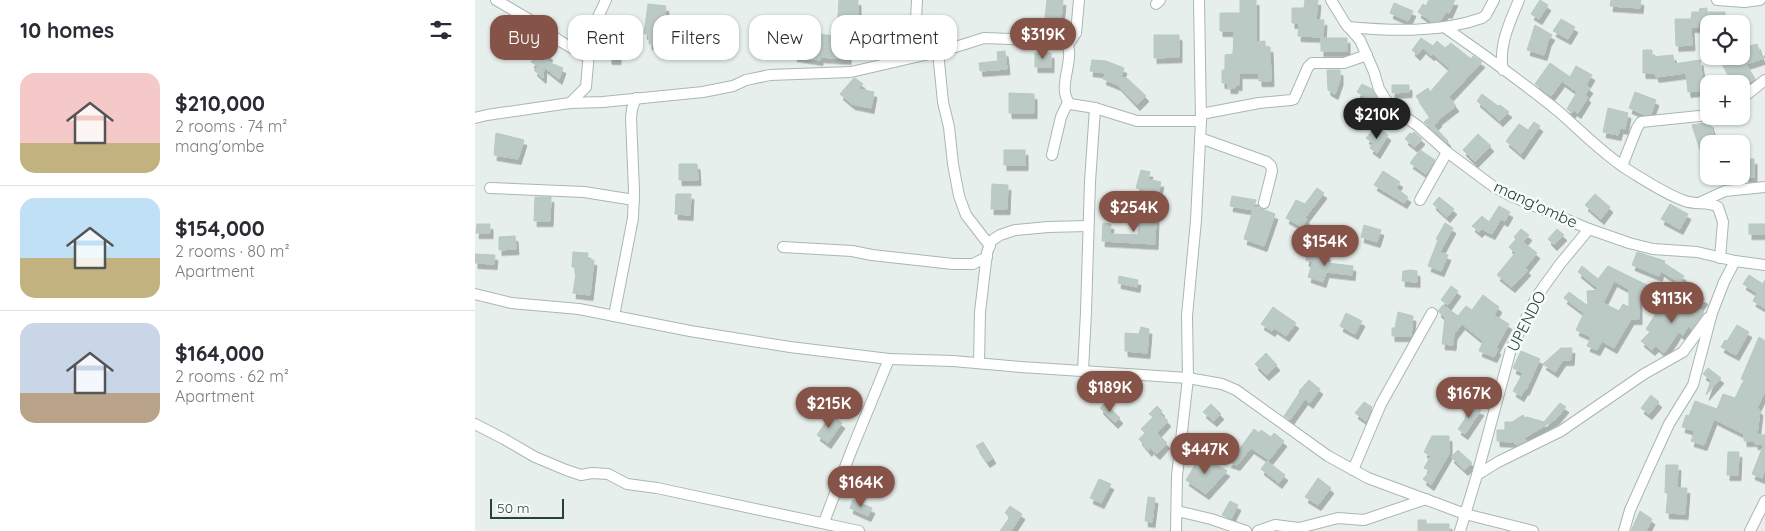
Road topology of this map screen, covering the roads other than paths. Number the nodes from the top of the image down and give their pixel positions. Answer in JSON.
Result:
{"nodes":[{"id":1,"x":496,"y":0,"type":"edge"},
{"id":2,"x":605,"y":0,"type":"edge"},
{"id":3,"x":917,"y":0,"type":"edge"},
{"id":4,"x":1079,"y":0,"type":"edge"},
{"id":5,"x":1199,"y":0,"type":"edge"},
{"id":6,"x":1331,"y":0,"type":"edge"},
{"id":7,"x":1494,"y":0,"type":"edge"},
{"id":8,"x":1519,"y":0,"type":"edge"},
{"id":9,"x":1717,"y":0,"type":"edge"},
{"id":10,"x":1760,"y":0,"type":"edge"},
{"id":11,"x":599,"y":15,"type":"edge"},
{"id":12,"x":916,"y":15,"type":"edge"},
{"id":13,"x":1348,"y":27,"type":"junction"},
{"id":14,"x":1444,"y":27,"type":"junction"},
{"id":15,"x":568,"y":46,"type":"edge"},
{"id":16,"x":957,"y":46,"type":"edge"},
{"id":17,"x":1068,"y":46,"type":"junction"},
{"id":18,"x":1367,"y":55,"type":"junction"},
{"id":19,"x":589,"y":60,"type":"edge"},
{"id":20,"x":901,"y":60,"type":"edge"},
{"id":21,"x":939,"y":60,"type":"edge"},
{"id":22,"x":1503,"y":70,"type":"junction"},
{"id":23,"x":1765,"y":80,"type":"edge"},
{"id":24,"x":1750,"y":91,"type":"edge"},
{"id":25,"x":637,"y":98,"type":"junction"},
{"id":26,"x":1068,"y":102,"type":"junction"},
{"id":27,"x":570,"y":103,"type":"junction"},
{"id":28,"x":1095,"y":108,"type":"junction"},
{"id":29,"x":1700,"y":116,"type":"edge"},
{"id":30,"x":475,"y":118,"type":"edge"},
{"id":31,"x":1201,"y":118,"type":"junction"},
{"id":32,"x":1200,"y":138,"type":"junction"},
{"id":33,"x":1447,"y":152,"type":"junction"},
{"id":34,"x":1052,"y":155,"type":"dead end"},
{"id":35,"x":1622,"y":166,"type":"junction"},
{"id":36,"x":1765,"y":187,"type":"edge"},
{"id":37,"x":490,"y":188,"type":"dead end"},
{"id":38,"x":634,"y":200,"type":"junction"},
{"id":39,"x":1419,"y":200,"type":"dead end"},
{"id":40,"x":1264,"y":203,"type":"dead end"},
{"id":41,"x":1698,"y":203,"type":"junction"},
{"id":42,"x":1088,"y":226,"type":"junction"},
{"id":43,"x":1589,"y":229,"type":"junction"},
{"id":44,"x":990,"y":246,"type":"junction"},
{"id":45,"x":783,"y":247,"type":"dead end"},
{"id":46,"x":987,"y":257,"type":"junction"},
{"id":47,"x":1720,"y":258,"type":"junction"},
{"id":48,"x":1735,"y":261,"type":"junction"},
{"id":49,"x":1765,"y":265,"type":"edge"},
{"id":50,"x":475,"y":294,"type":"edge"},
{"id":51,"x":1432,"y":313,"type":"dead end"},
{"id":52,"x":1712,"y":313,"type":"junction"},
{"id":53,"x":614,"y":316,"type":"junction"},
{"id":54,"x":889,"y":359,"type":"junction"},
{"id":55,"x":979,"y":363,"type":"junction"},
{"id":56,"x":1083,"y":371,"type":"junction"},
{"id":57,"x":1187,"y":378,"type":"junction"},
{"id":58,"x":475,"y":424,"type":"edge"},
{"id":59,"x":1353,"y":470,"type":"junction"},
{"id":60,"x":1477,"y":474,"type":"junction"},
{"id":61,"x":1426,"y":499,"type":"junction"},
{"id":62,"x":1765,"y":501,"type":"edge"},
{"id":63,"x":1177,"y":511,"type":"junction"},
{"id":64,"x":1465,"y":514,"type":"junction"},
{"id":65,"x":824,"y":522,"type":"junction"},
{"id":66,"x":1309,"y":528,"type":"edge"},
{"id":67,"x":859,"y":531,"type":"edge"},
{"id":68,"x":1176,"y":531,"type":"edge"},
{"id":69,"x":1246,"y":531,"type":"edge"},
{"id":70,"x":1258,"y":531,"type":"edge"},
{"id":71,"x":1460,"y":531,"type":"edge"},
{"id":72,"x":1533,"y":531,"type":"edge"},
{"id":73,"x":1624,"y":531,"type":"edge"},
{"id":74,"x":1750,"y":531,"type":"edge"}],
"edges":[{"from":1,"to":15,"type":"street"},
{"from":2,"to":11,"type":"street"},
{"from":3,"to":12,"type":"street"},
{"from":4,"to":17,"type":"street"},
{"from":5,"to":31,"type":"street"},
{"from":6,"to":13,"type":"street","name":"mang'ombe"},
{"from":7,"to":14,"type":"street"},
{"from":8,"to":22,"type":"street"},
{"from":9,"to":10,"type":"street"},
{"from":13,"to":14,"type":"street"},
{"from":13,"to":18,"type":"street","name":"mang'ombe"},
{"from":14,"to":22,"type":"street"},
{"from":16,"to":17,"type":"street"},
{"from":17,"to":26,"type":"street"},
{"from":18,"to":31,"type":"street"},
{"from":18,"to":33,"type":"street","name":"mang'ombe"},
{"from":19,"to":27,"type":"street"},
{"from":20,"to":25,"type":"street"},
{"from":21,"to":44,"type":"street"},
{"from":22,"to":35,"type":"street"},
{"from":23,"to":24,"type":"street"},
{"from":25,"to":27,"type":"street"},
{"from":25,"to":38,"type":"street"},
{"from":26,"to":28,"type":"street"},
{"from":26,"to":34,"type":"street"},
{"from":27,"to":30,"type":"street"},
{"from":28,"to":31,"type":"street"},
{"from":28,"to":42,"type":"street"},
{"from":29,"to":35,"type":"street"},
{"from":31,"to":32,"type":"street"},
{"from":32,"to":40,"type":"street"},
{"from":32,"to":57,"type":"street"},
{"from":33,"to":39,"type":"street"},
{"from":33,"to":43,"type":"street","name":"mang'ombe"},
{"from":35,"to":41,"type":"street"},
{"from":36,"to":41,"type":"street"},
{"from":37,"to":38,"type":"street"},
{"from":38,"to":53,"type":"street"},
{"from":41,"to":47,"type":"street"},
{"from":42,"to":44,"type":"street"},
{"from":42,"to":56,"type":"street"},
{"from":43,"to":47,"type":"street","name":"mang'ombe"},
{"from":43,"to":60,"type":"street","name":"UPENDO"},
{"from":44,"to":46,"type":"street"},
{"from":45,"to":46,"type":"street"},
{"from":46,"to":55,"type":"street"},
{"from":47,"to":48,"type":"street","name":"mang'ombe"},
{"from":48,"to":49,"type":"street","name":"mang'ombe"},
{"from":48,"to":52,"type":"street"},
{"from":50,"to":53,"type":"street"},
{"from":51,"to":59,"type":"street"},
{"from":52,"to":60,"type":"street"},
{"from":52,"to":73,"type":"street"},
{"from":53,"to":54,"type":"street"},
{"from":54,"to":55,"type":"street"},
{"from":54,"to":65,"type":"street"},
{"from":55,"to":56,"type":"street"},
{"from":56,"to":57,"type":"street"},
{"from":57,"to":59,"type":"street"},
{"from":57,"to":63,"type":"street"},
{"from":58,"to":65,"type":"street"},
{"from":59,"to":61,"type":"street"},
{"from":60,"to":64,"type":"street","name":"UPENDO"},
{"from":61,"to":64,"type":"street"},
{"from":61,"to":66,"type":"street"},
{"from":62,"to":74,"type":"street"},
{"from":63,"to":68,"type":"street"},
{"from":63,"to":69,"type":"street"},
{"from":64,"to":71,"type":"street","name":"UPENDO"},
{"from":64,"to":72,"type":"street"},
{"from":65,"to":67,"type":"street"},
{"from":66,"to":70,"type":"street"}]}
